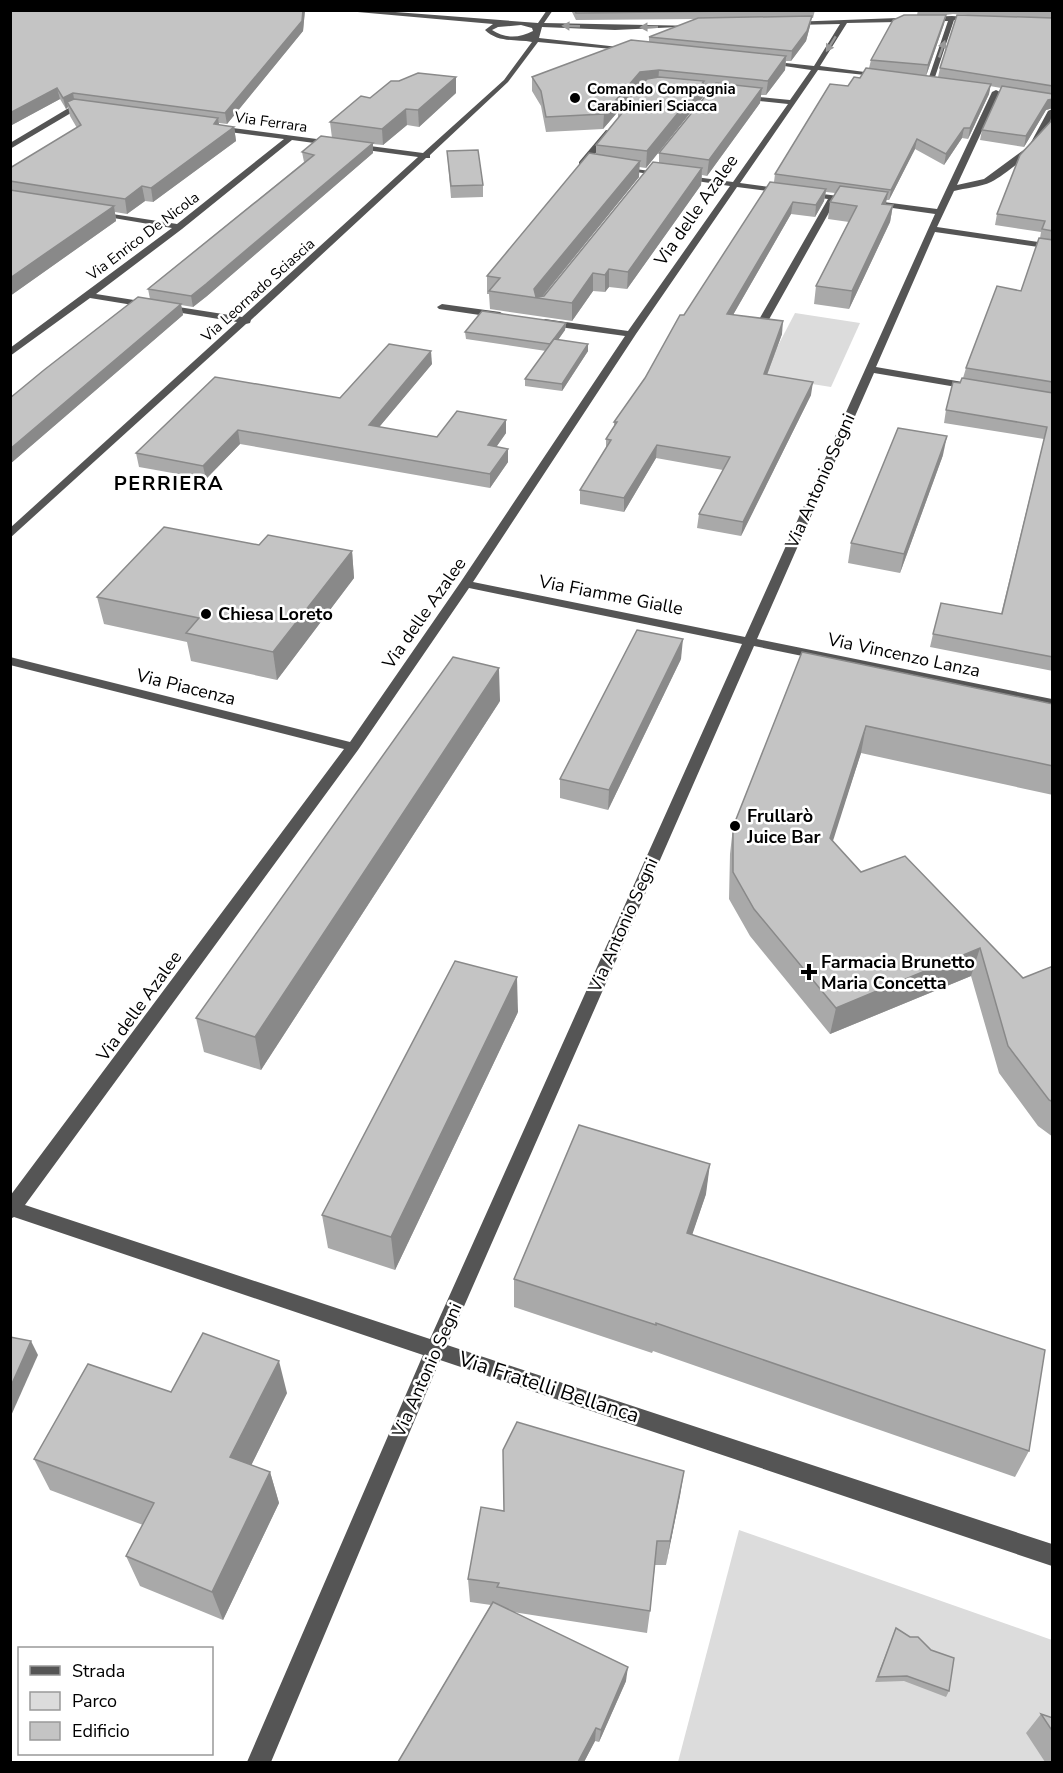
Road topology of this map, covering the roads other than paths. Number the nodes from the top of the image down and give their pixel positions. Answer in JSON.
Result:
{"nodes":[{"id":1,"x":338,"y":10,"type":"edge"},
{"id":2,"x":550,"y":10,"type":"edge"},
{"id":3,"x":420,"y":16,"type":"junction"},
{"id":4,"x":952,"y":18,"type":"junction"},
{"id":5,"x":980,"y":19,"type":"edge"},
{"id":6,"x":845,"y":21,"type":"junction"},
{"id":7,"x":508,"y":23,"type":"junction"},
{"id":8,"x":780,"y":23,"type":"edge"},
{"id":9,"x":701,"y":26,"type":"edge"},
{"id":10,"x":474,"y":29,"type":"dead end"},
{"id":11,"x":483,"y":32,"type":"dead end"},
{"id":12,"x":537,"y":32,"type":"junction"},
{"id":13,"x":492,"y":35,"type":"junction"},
{"id":14,"x":644,"y":50,"type":"edge"},
{"id":15,"x":522,"y":62,"type":"junction"},
{"id":16,"x":759,"y":62,"type":"edge"},
{"id":17,"x":816,"y":68,"type":"junction"},
{"id":18,"x":897,"y":76,"type":"edge"},
{"id":19,"x":920,"y":78,"type":"edge"},
{"id":20,"x":931,"y":80,"type":"junction"},
{"id":21,"x":942,"y":82,"type":"edge"},
{"id":22,"x":680,"y":90,"type":"edge"},
{"id":23,"x":995,"y":91,"type":"edge"},
{"id":24,"x":712,"y":94,"type":"junction"},
{"id":25,"x":792,"y":102,"type":"junction"},
{"id":26,"x":705,"y":103,"type":"edge"},
{"id":27,"x":98,"y":111,"type":"edge"},
{"id":28,"x":1053,"y":111,"type":"edge"},
{"id":29,"x":616,"y":123,"type":"edge"},
{"id":30,"x":211,"y":127,"type":"edge"},
{"id":31,"x":290,"y":138,"type":"junction"},
{"id":32,"x":10,"y":147,"type":"edge"},
{"id":33,"x":427,"y":156,"type":"junction"},
{"id":34,"x":656,"y":164,"type":"edge"},
{"id":35,"x":593,"y":166,"type":"edge"},
{"id":36,"x":615,"y":169,"type":"edge"},
{"id":37,"x":649,"y":173,"type":"junction"},
{"id":38,"x":642,"y":182,"type":"edge"},
{"id":39,"x":736,"y":185,"type":"junction"},
{"id":40,"x":950,"y":189,"type":"junction"},
{"id":41,"x":833,"y":198,"type":"junction"},
{"id":42,"x":89,"y":212,"type":"edge"},
{"id":43,"x":940,"y":212,"type":"junction"},
{"id":44,"x":179,"y":227,"type":"junction"},
{"id":45,"x":932,"y":229,"type":"junction"},
{"id":46,"x":1053,"y":247,"type":"edge"},
{"id":47,"x":88,"y":295,"type":"junction"},
{"id":48,"x":442,"y":307,"type":"dead end"},
{"id":49,"x":509,"y":317,"type":"edge"},
{"id":50,"x":531,"y":320,"type":"edge"},
{"id":51,"x":247,"y":321,"type":"junction"},
{"id":52,"x":762,"y":323,"type":"edge"},
{"id":53,"x":631,"y":334,"type":"junction"},
{"id":54,"x":10,"y":353,"type":"edge"},
{"id":55,"x":870,"y":369,"type":"junction"},
{"id":56,"x":984,"y":388,"type":"edge"},
{"id":57,"x":10,"y":535,"type":"edge"},
{"id":58,"x":466,"y":584,"type":"junction"},
{"id":59,"x":749,"y":641,"type":"junction"},
{"id":60,"x":10,"y":662,"type":"edge"},
{"id":61,"x":1053,"y":703,"type":"edge"},
{"id":62,"x":353,"y":747,"type":"junction"},
{"id":63,"x":11,"y":1209,"type":"edge"},
{"id":64,"x":435,"y":1350,"type":"junction"},
{"id":65,"x":1053,"y":1555,"type":"edge"},
{"id":66,"x":259,"y":1762,"type":"edge"}],
"edges":[{"from":1,"to":3,"type":"street"},
{"from":2,"to":12,"type":"street","name":"Via Leornado Sciascia"},
{"from":3,"to":7,"type":"street"},
{"from":3,"to":10,"type":"street"},
{"from":4,"to":5,"type":"street"},
{"from":4,"to":6,"type":"street"},
{"from":20,"to":4,"type":"street","one_way":true},
{"from":6,"to":8,"type":"street"},
{"from":6,"to":17,"type":"street","name":"Via delle Azalee","one_way":true},
{"from":7,"to":12,"type":"street"},
{"from":7,"to":13,"type":"street"},
{"from":9,"to":12,"type":"street","one_way":true},
{"from":11,"to":13,"type":"street"},
{"from":12,"to":13,"type":"street"},
{"from":12,"to":14,"type":"street"},
{"from":12,"to":15,"type":"street","name":"Via Leornado Sciascia"},
{"from":13,"to":15,"type":"street"},
{"from":15,"to":33,"type":"street","name":"Via Leornado Sciascia"},
{"from":16,"to":17,"type":"street"},
{"from":17,"to":18,"type":"street"},
{"from":17,"to":25,"type":"street","name":"Via delle Azalee"},
{"from":19,"to":20,"type":"street"},
{"from":20,"to":21,"type":"street"},
{"from":22,"to":24,"type":"street"},
{"from":23,"to":40,"type":"street","name":"Via Antonio Segni"},
{"from":24,"to":25,"type":"street"},
{"from":24,"to":26,"type":"street"},
{"from":25,"to":39,"type":"street","name":"Via delle Azalee"},
{"from":27,"to":32,"type":"street"},
{"from":28,"to":40,"type":"street"},
{"from":29,"to":35,"type":"street"},
{"from":30,"to":31,"type":"street","name":"Via Ferrara"},
{"from":31,"to":33,"type":"street","name":"Via Ferrara"},
{"from":31,"to":44,"type":"street","name":"Via Enrico De Nicola"},
{"from":33,"to":51,"type":"street","name":"Via Leornado Sciascia"},
{"from":34,"to":37,"type":"street"},
{"from":36,"to":37,"type":"street"},
{"from":37,"to":38,"type":"street"},
{"from":37,"to":39,"type":"street"},
{"from":39,"to":41,"type":"street"},
{"from":39,"to":53,"type":"street","name":"Via delle Azalee"},
{"from":40,"to":43,"type":"street","name":"Via Antonio Segni"},
{"from":41,"to":43,"type":"street"},
{"from":41,"to":52,"type":"street"},
{"from":42,"to":44,"type":"street"},
{"from":43,"to":45,"type":"street","name":"Via Antonio Segni"},
{"from":44,"to":47,"type":"street","name":"Via Enrico De Nicola"},
{"from":45,"to":46,"type":"street"},
{"from":45,"to":55,"type":"street","name":"Via Antonio Segni"},
{"from":47,"to":51,"type":"street"},
{"from":47,"to":54,"type":"street","name":"Via Enrico De Nicola"},
{"from":48,"to":49,"type":"street"},
{"from":50,"to":53,"type":"street"},
{"from":51,"to":57,"type":"street","name":"Via Leornado Sciascia"},
{"from":53,"to":58,"type":"street","name":"Via delle Azalee"},
{"from":55,"to":56,"type":"street"},
{"from":55,"to":59,"type":"street","name":"Via Antonio Segni"},
{"from":58,"to":59,"type":"street","name":"Via Fiamme Gialle"},
{"from":58,"to":62,"type":"street","name":"Via delle Azalee"},
{"from":59,"to":61,"type":"street","name":"Via Vincenzo Lanza"},
{"from":59,"to":64,"type":"street","name":"Via Antonio Segni"},
{"from":60,"to":62,"type":"street","name":"Via Piacenza"},
{"from":62,"to":63,"type":"street","name":"Via delle Azalee"},
{"from":63,"to":64,"type":"street","name":"Via Fratelli Bellanca"},
{"from":64,"to":65,"type":"street","name":"Via Fratelli Bellanca"},
{"from":64,"to":66,"type":"street","name":"Via Antonio Segni"}]}
